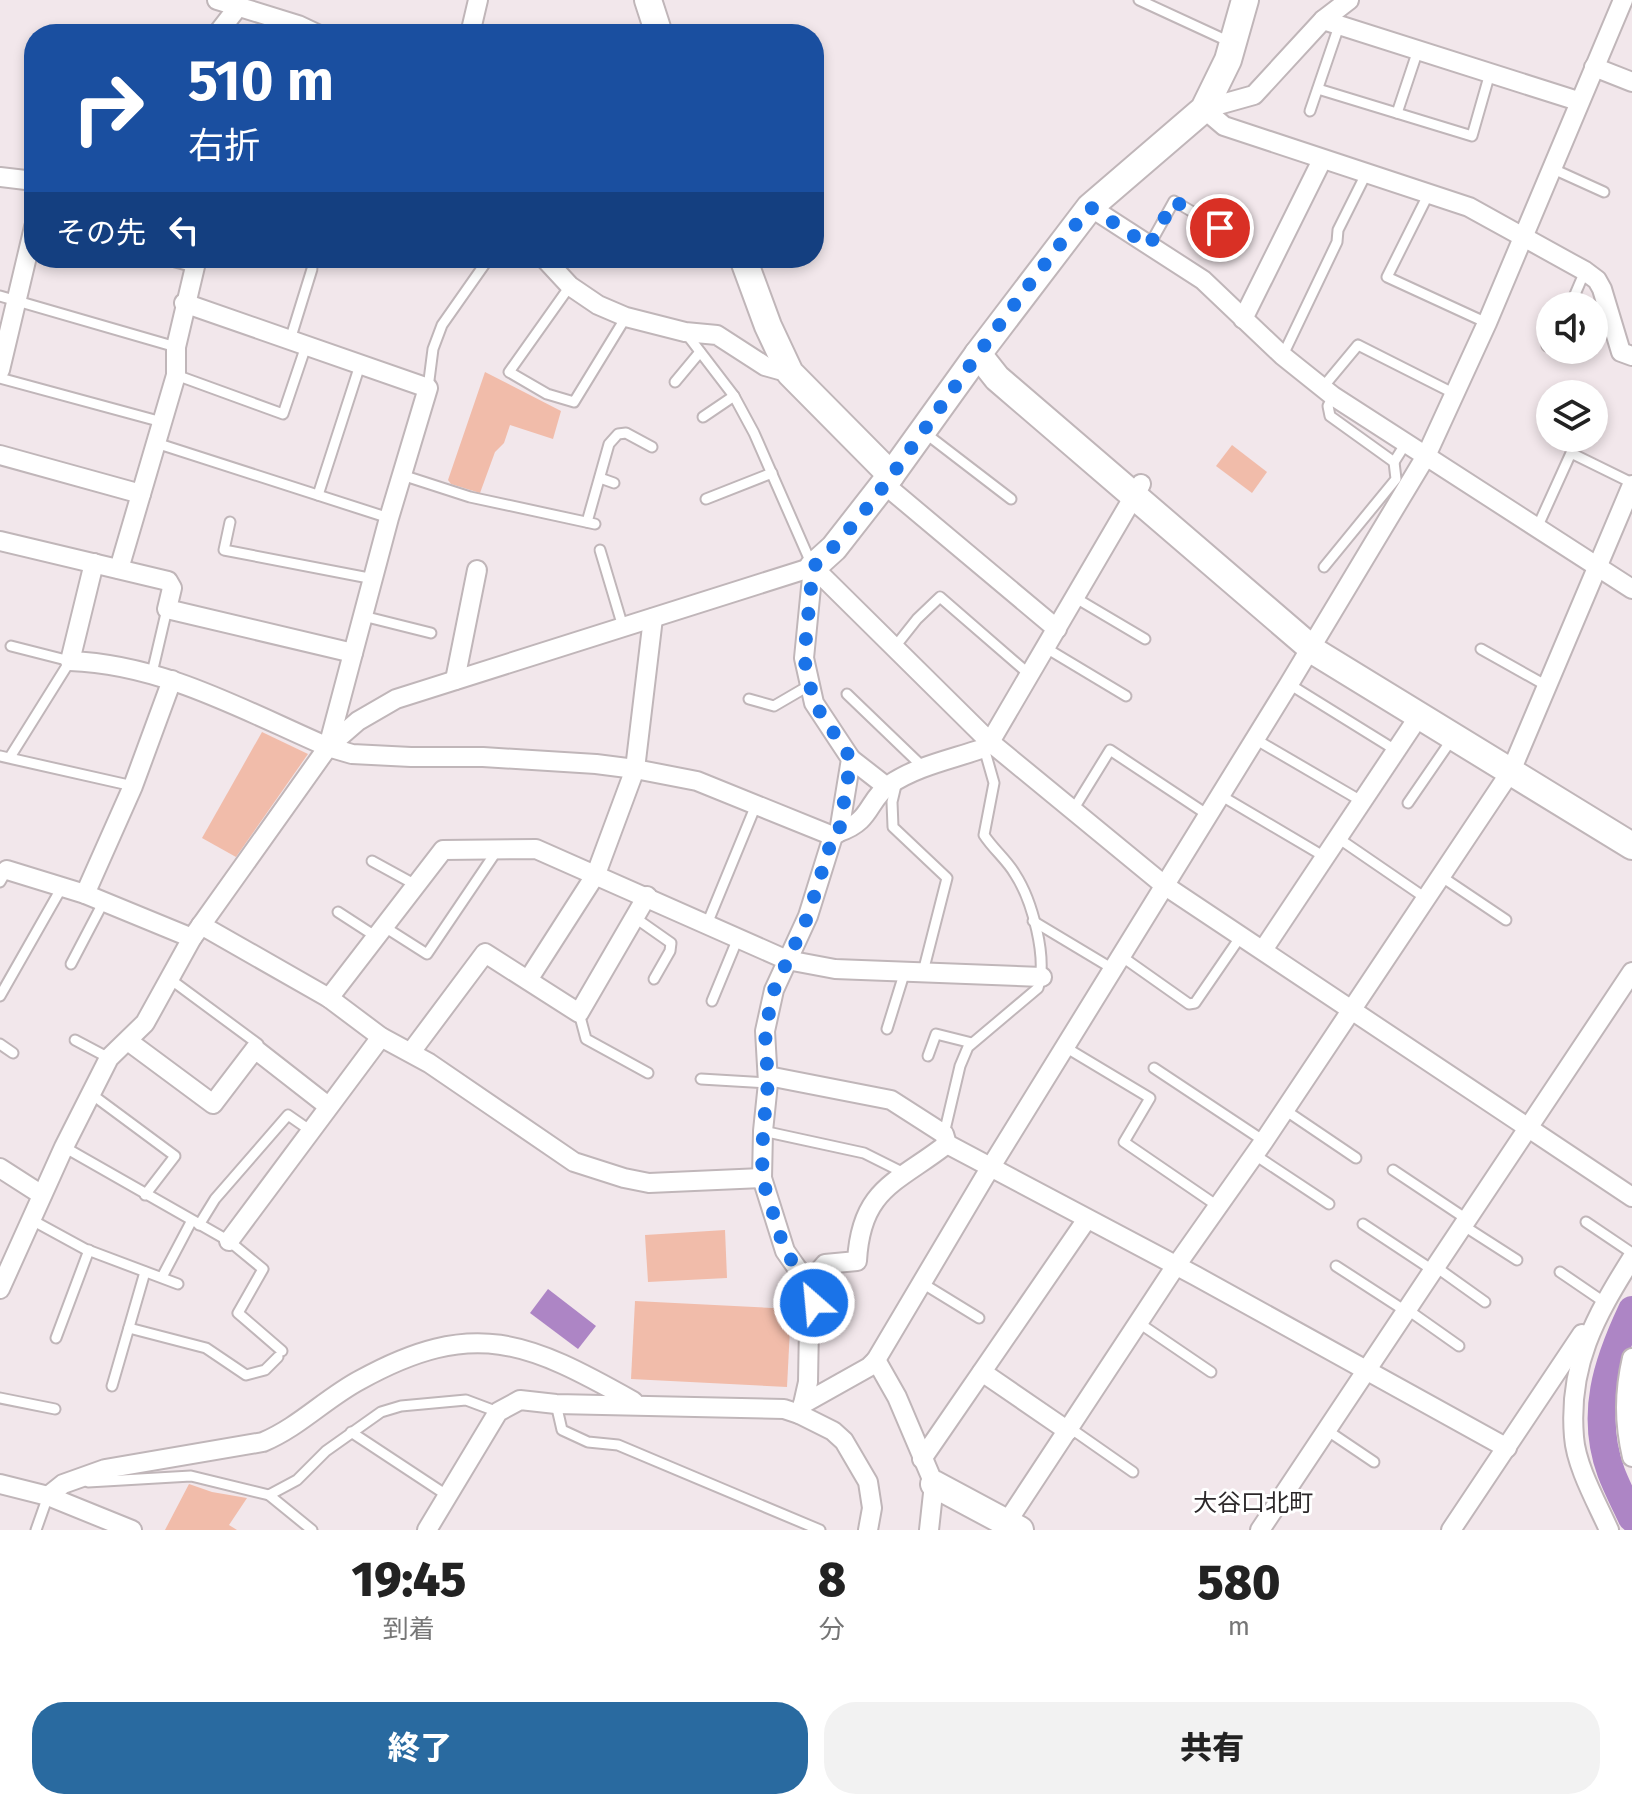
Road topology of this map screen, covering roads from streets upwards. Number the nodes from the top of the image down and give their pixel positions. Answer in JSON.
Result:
{"nodes":[{"id":1,"x":217,"y":0,"type":"edge"},
{"id":2,"x":478,"y":0,"type":"edge"},
{"id":3,"x":648,"y":0,"type":"edge"},
{"id":4,"x":1245,"y":0,"type":"edge"},
{"id":5,"x":1349,"y":0,"type":"edge"},
{"id":6,"x":1623,"y":0,"type":"edge"},
{"id":7,"x":238,"y":7,"type":"junction"},
{"id":8,"x":273,"y":9,"type":"edge"},
{"id":9,"x":1331,"y":23,"type":"junction"},
{"id":10,"x":225,"y":24,"type":"edge"},
{"id":11,"x":299,"y":24,"type":"edge"},
{"id":12,"x":472,"y":24,"type":"edge"},
{"id":13,"x":656,"y":24,"type":"edge"},
{"id":14,"x":1594,"y":67,"type":"junction"},
{"id":15,"x":1632,"y":82,"type":"edge"},
{"id":16,"x":1578,"y":101,"type":"junction"},
{"id":17,"x":1204,"y":109,"type":"junction"},
{"id":18,"x":1322,"y":160,"type":"junction"},
{"id":19,"x":0,"y":177,"type":"edge"},
{"id":20,"x":24,"y":180,"type":"edge"},
{"id":21,"x":1090,"y":207,"type":"junction"},
{"id":22,"x":1522,"y":235,"type":"junction"},
{"id":23,"x":24,"y":254,"type":"edge"},
{"id":24,"x":193,"y":268,"type":"edge"},
{"id":25,"x":553,"y":268,"type":"edge"},
{"id":26,"x":747,"y":268,"type":"edge"},
{"id":27,"x":8,"y":298,"type":"edge"},
{"id":28,"x":184,"y":303,"type":"junction"},
{"id":29,"x":1243,"y":319,"type":"junction"},
{"id":30,"x":978,"y":354,"type":"junction"},
{"id":31,"x":1632,"y":356,"type":"edge"},
{"id":32,"x":0,"y":370,"type":"edge"},
{"id":33,"x":790,"y":373,"type":"junction"},
{"id":34,"x":0,"y":455,"type":"edge"},
{"id":35,"x":1426,"y":456,"type":"junction"},
{"id":36,"x":888,"y":480,"type":"junction"},
{"id":37,"x":1632,"y":484,"type":"edge"},
{"id":38,"x":1137,"y":490,"type":"junction"},
{"id":39,"x":141,"y":494,"type":"junction"},
{"id":40,"x":1626,"y":518,"type":"edge"},
{"id":41,"x":0,"y":541,"type":"edge"},
{"id":42,"x":94,"y":563,"type":"junction"},
{"id":43,"x":1596,"y":566,"type":"junction"},
{"id":44,"x":813,"y":567,"type":"junction"},
{"id":45,"x":119,"y":569,"type":"junction"},
{"id":46,"x":477,"y":570,"type":"dead end"},
{"id":47,"x":1632,"y":589,"type":"edge"},
{"id":48,"x":653,"y":618,"type":"junction"},
{"id":49,"x":1057,"y":629,"type":"junction"},
{"id":50,"x":1314,"y":640,"type":"junction"},
{"id":51,"x":353,"y":653,"type":"junction"},
{"id":52,"x":172,"y":680,"type":"junction"},
{"id":53,"x":455,"y":680,"type":"junction"},
{"id":54,"x":1419,"y":716,"type":"junction"},
{"id":55,"x":987,"y":745,"type":"junction"},
{"id":56,"x":328,"y":747,"type":"junction"},
{"id":57,"x":851,"y":759,"type":"junction"},
{"id":58,"x":1514,"y":765,"type":"junction"},
{"id":59,"x":635,"y":769,"type":"junction"},
{"id":60,"x":892,"y":784,"type":"junction"},
{"id":61,"x":1632,"y":829,"type":"edge"},
{"id":62,"x":836,"y":834,"type":"junction"},
{"id":63,"x":1632,"y":846,"type":"edge"},
{"id":64,"x":2,"y":873,"type":"edge"},
{"id":65,"x":596,"y":874,"type":"junction"},
{"id":66,"x":1164,"y":885,"type":"junction"},
{"id":67,"x":85,"y":894,"type":"junction"},
{"id":68,"x":647,"y":896,"type":"junction"},
{"id":69,"x":197,"y":931,"type":"junction"},
{"id":70,"x":1263,"y":950,"type":"junction"},
{"id":71,"x":787,"y":960,"type":"junction"},
{"id":72,"x":1632,"y":972,"type":"edge"},
{"id":73,"x":1042,"y":977,"type":"road end"},
{"id":74,"x":528,"y":980,"type":"junction"},
{"id":75,"x":329,"y":998,"type":"junction"},
{"id":76,"x":1352,"y":1009,"type":"junction"},
{"id":77,"x":381,"y":1037,"type":"junction"},
{"id":78,"x":128,"y":1041,"type":"junction"},
{"id":79,"x":411,"y":1052,"type":"junction"},
{"id":80,"x":768,"y":1080,"type":"junction"},
{"id":81,"x":328,"y":1106,"type":"junction"},
{"id":82,"x":1529,"y":1127,"type":"junction"},
{"id":83,"x":946,"y":1139,"type":"junction"},
{"id":84,"x":991,"y":1167,"type":"junction"},
{"id":85,"x":0,"y":1168,"type":"edge"},
{"id":86,"x":762,"y":1178,"type":"junction"},
{"id":87,"x":42,"y":1195,"type":"junction"},
{"id":88,"x":1632,"y":1197,"type":"edge"},
{"id":89,"x":1087,"y":1219,"type":"junction"},
{"id":90,"x":229,"y":1241,"type":"road end"},
{"id":91,"x":1632,"y":1256,"type":"edge"},
{"id":92,"x":1177,"y":1266,"type":"junction"},
{"id":93,"x":808,"y":1284,"type":"junction"},
{"id":94,"x":0,"y":1289,"type":"edge"},
{"id":95,"x":1632,"y":1358,"type":"edge"},
{"id":96,"x":876,"y":1360,"type":"junction"},
{"id":97,"x":1569,"y":1367,"type":"junction"},
{"id":98,"x":982,"y":1372,"type":"junction"},
{"id":99,"x":1368,"y":1372,"type":"junction"},
{"id":100,"x":639,"y":1405,"type":"junction"},
{"id":101,"x":801,"y":1409,"type":"junction"},
{"id":102,"x":1069,"y":1429,"type":"junction"},
{"id":103,"x":1507,"y":1448,"type":"junction"},
{"id":104,"x":1632,"y":1457,"type":"edge"},
{"id":105,"x":922,"y":1459,"type":"junction"},
{"id":106,"x":0,"y":1484,"type":"edge"},
{"id":107,"x":934,"y":1484,"type":"junction"},
{"id":108,"x":48,"y":1496,"type":"junction"},
{"id":109,"x":1014,"y":1526,"type":"edge"},
{"id":110,"x":132,"y":1530,"type":"edge"},
{"id":111,"x":427,"y":1530,"type":"edge"},
{"id":112,"x":868,"y":1530,"type":"edge"},
{"id":113,"x":929,"y":1530,"type":"edge"},
{"id":114,"x":1260,"y":1530,"type":"edge"},
{"id":115,"x":1451,"y":1530,"type":"edge"},
{"id":116,"x":1609,"y":1530,"type":"edge"}],
"edges":[{"from":1,"to":7,"type":"street"},
{"from":2,"to":12,"type":"street"},
{"from":3,"to":13,"type":"street"},
{"from":4,"to":17,"type":"street"},
{"from":5,"to":9,"type":"street"},
{"from":6,"to":14,"type":"street"},
{"from":7,"to":8,"type":"street"},
{"from":7,"to":10,"type":"street"},
{"from":8,"to":11,"type":"street"},
{"from":9,"to":16,"type":"street"},
{"from":9,"to":17,"type":"street"},
{"from":14,"to":15,"type":"street"},
{"from":14,"to":16,"type":"street"},
{"from":16,"to":22,"type":"street"},
{"from":17,"to":18,"type":"street"},
{"from":17,"to":21,"type":"street"},
{"from":18,"to":22,"type":"street"},
{"from":18,"to":29,"type":"street"},
{"from":19,"to":20,"type":"street"},
{"from":21,"to":29,"type":"street"},
{"from":21,"to":30,"type":"street"},
{"from":22,"to":31,"type":"street"},
{"from":22,"to":35,"type":"street"},
{"from":23,"to":27,"type":"street"},
{"from":24,"to":28,"type":"street"},
{"from":25,"to":33,"type":"street"},
{"from":26,"to":33,"type":"street"},
{"from":27,"to":32,"type":"street"},
{"from":28,"to":39,"type":"street"},
{"from":28,"to":51,"type":"street"},
{"from":29,"to":35,"type":"street"},
{"from":30,"to":36,"type":"street"},
{"from":30,"to":38,"type":"street"},
{"from":33,"to":36,"type":"street"},
{"from":34,"to":39,"type":"street"},
{"from":35,"to":43,"type":"street"},
{"from":35,"to":50,"type":"street"},
{"from":36,"to":44,"type":"street"},
{"from":36,"to":49,"type":"street"},
{"from":37,"to":40,"type":"street"},
{"from":38,"to":49,"type":"street"},
{"from":38,"to":50,"type":"street"},
{"from":39,"to":45,"type":"street"},
{"from":40,"to":43,"type":"street"},
{"from":41,"to":42,"type":"street"},
{"from":42,"to":45,"type":"street"},
{"from":42,"to":52,"type":"street"},
{"from":43,"to":47,"type":"street"},
{"from":43,"to":58,"type":"street"},
{"from":44,"to":48,"type":"street"},
{"from":44,"to":55,"type":"street"},
{"from":44,"to":57,"type":"street"},
{"from":45,"to":51,"type":"street"},
{"from":46,"to":53,"type":"street"},
{"from":48,"to":53,"type":"street"},
{"from":48,"to":59,"type":"street"},
{"from":49,"to":55,"type":"street"},
{"from":50,"to":54,"type":"street"},
{"from":50,"to":58,"type":"street"},
{"from":50,"to":66,"type":"street"},
{"from":51,"to":56,"type":"street"},
{"from":52,"to":56,"type":"street"},
{"from":52,"to":67,"type":"street"},
{"from":53,"to":56,"type":"street"},
{"from":54,"to":58,"type":"street"},
{"from":54,"to":70,"type":"street"},
{"from":55,"to":60,"type":"street"},
{"from":55,"to":66,"type":"street"},
{"from":56,"to":59,"type":"street"},
{"from":56,"to":69,"type":"street"},
{"from":57,"to":60,"type":"street"},
{"from":57,"to":62,"type":"street"},
{"from":58,"to":61,"type":"street"},
{"from":58,"to":63,"type":"street"},
{"from":58,"to":76,"type":"street"},
{"from":59,"to":62,"type":"street"},
{"from":59,"to":65,"type":"street"},
{"from":60,"to":62,"type":"street"},
{"from":62,"to":71,"type":"street"},
{"from":64,"to":67,"type":"street"},
{"from":65,"to":68,"type":"street"},
{"from":65,"to":74,"type":"street"},
{"from":65,"to":75,"type":"street"},
{"from":66,"to":70,"type":"street"},
{"from":66,"to":84,"type":"street"},
{"from":67,"to":69,"type":"street"},
{"from":68,"to":71,"type":"street"},
{"from":68,"to":74,"type":"street"},
{"from":69,"to":75,"type":"street"},
{"from":69,"to":78,"type":"street"},
{"from":70,"to":76,"type":"street"},
{"from":71,"to":73,"type":"street"},
{"from":71,"to":80,"type":"street"},
{"from":72,"to":82,"type":"street"},
{"from":74,"to":79,"type":"street"},
{"from":75,"to":77,"type":"street"},
{"from":76,"to":82,"type":"street"},
{"from":76,"to":92,"type":"street"},
{"from":77,"to":79,"type":"street"},
{"from":77,"to":81,"type":"street"},
{"from":78,"to":81,"type":"street"},
{"from":78,"to":87,"type":"street"},
{"from":79,"to":86,"type":"street"},
{"from":80,"to":83,"type":"street"},
{"from":80,"to":86,"type":"street"},
{"from":81,"to":90,"type":"street"},
{"from":82,"to":88,"type":"street"},
{"from":82,"to":99,"type":"street"},
{"from":83,"to":84,"type":"street"},
{"from":83,"to":93,"type":"street"},
{"from":84,"to":89,"type":"street"},
{"from":84,"to":96,"type":"street"},
{"from":85,"to":87,"type":"street"},
{"from":86,"to":93,"type":"street"},
{"from":87,"to":94,"type":"street"},
{"from":89,"to":92,"type":"street"},
{"from":89,"to":98,"type":"street"},
{"from":91,"to":97,"type":"street"},
{"from":92,"to":99,"type":"street"},
{"from":92,"to":102,"type":"street"},
{"from":93,"to":101,"type":"street"},
{"from":95,"to":104,"type":"street"},
{"from":96,"to":101,"type":"street"},
{"from":96,"to":105,"type":"street"},
{"from":97,"to":103,"type":"street"},
{"from":97,"to":116,"type":"street"},
{"from":98,"to":102,"type":"street"},
{"from":98,"to":105,"type":"street"},
{"from":99,"to":103,"type":"street"},
{"from":99,"to":114,"type":"street"},
{"from":100,"to":101,"type":"street"},
{"from":100,"to":108,"type":"street"},
{"from":100,"to":111,"type":"street"},
{"from":101,"to":112,"type":"street"},
{"from":102,"to":109,"type":"street"},
{"from":103,"to":115,"type":"street"},
{"from":105,"to":107,"type":"street"},
{"from":106,"to":108,"type":"street"},
{"from":107,"to":109,"type":"street"},
{"from":107,"to":113,"type":"street"},
{"from":108,"to":110,"type":"street"}]}
